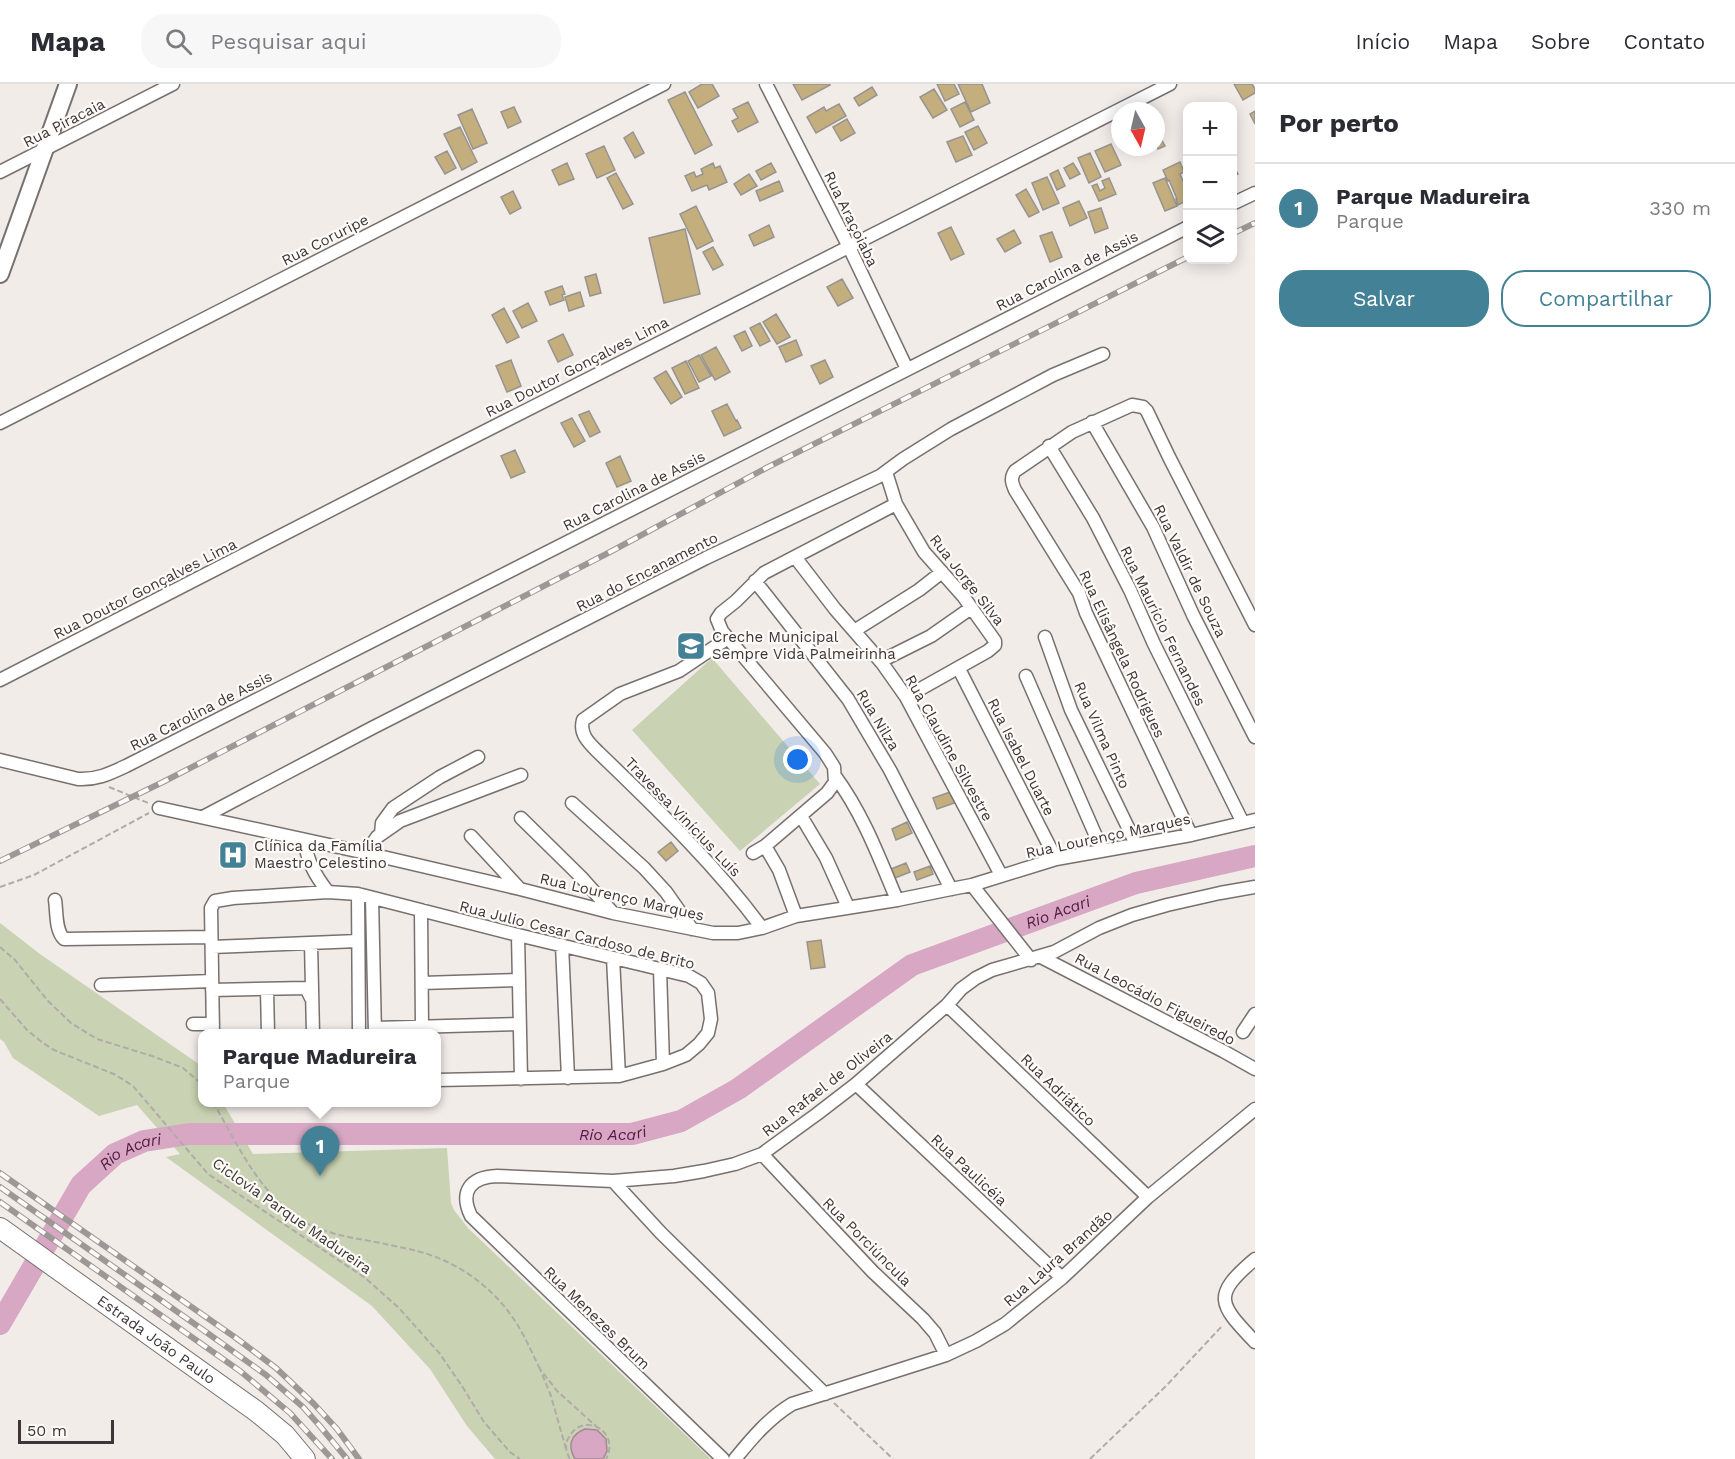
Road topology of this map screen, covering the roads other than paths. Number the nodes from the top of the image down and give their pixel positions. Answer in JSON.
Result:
{"nodes":[{"id":1,"x":68,"y":84,"type":"edge"},
{"id":2,"x":173,"y":84,"type":"edge"},
{"id":3,"x":664,"y":84,"type":"edge"},
{"id":4,"x":766,"y":84,"type":"edge"},
{"id":5,"x":1170,"y":84,"type":"edge"},
{"id":6,"x":46,"y":150,"type":"junction"},
{"id":7,"x":0,"y":172,"type":"edge"},
{"id":8,"x":1255,"y":193,"type":"edge"},
{"id":9,"x":1237,"y":202,"type":"edge"},
{"id":10,"x":1183,"y":230,"type":"edge"},
{"id":11,"x":849,"y":247,"type":"junction"},
{"id":12,"x":0,"y":274,"type":"edge"},
{"id":13,"x":1103,"y":354,"type":"dead end"},
{"id":14,"x":907,"y":369,"type":"junction"},
{"id":15,"x":1092,"y":422,"type":"junction"},
{"id":16,"x":0,"y":423,"type":"edge"},
{"id":17,"x":1049,"y":446,"type":"junction"},
{"id":18,"x":886,"y":472,"type":"junction"},
{"id":19,"x":896,"y":504,"type":"junction"},
{"id":20,"x":795,"y":557,"type":"junction"},
{"id":21,"x":942,"y":572,"type":"junction"},
{"id":22,"x":755,"y":581,"type":"junction"},
{"id":23,"x":971,"y":608,"type":"junction"},
{"id":24,"x":1255,"y":625,"type":"edge"},
{"id":25,"x":854,"y":631,"type":"junction"},
{"id":26,"x":1045,"y":637,"type":"dead end"},
{"id":27,"x":728,"y":638,"type":"junction"},
{"id":28,"x":880,"y":662,"type":"junction"},
{"id":29,"x":959,"y":669,"type":"junction"},
{"id":30,"x":1026,"y":676,"type":"dead end"},
{"id":31,"x":0,"y":680,"type":"edge"},
{"id":32,"x":906,"y":697,"type":"junction"},
{"id":33,"x":1255,"y":737,"type":"edge"},
{"id":34,"x":478,"y":757,"type":"dead end"},
{"id":35,"x":0,"y":760,"type":"edge"},
{"id":36,"x":520,"y":775,"type":"dead end"},
{"id":37,"x":835,"y":776,"type":"junction"},
{"id":38,"x":572,"y":802,"type":"dead end"},
{"id":39,"x":159,"y":807,"type":"road end"},
{"id":40,"x":801,"y":816,"type":"junction"},
{"id":41,"x":203,"y":817,"type":"junction"},
{"id":42,"x":521,"y":818,"type":"dead end"},
{"id":43,"x":1249,"y":821,"type":"edge"},
{"id":44,"x":381,"y":834,"type":"junction"},
{"id":45,"x":1191,"y":835,"type":"junction"},
{"id":46,"x":471,"y":836,"type":"dead end"},
{"id":47,"x":304,"y":840,"type":"junction"},
{"id":48,"x":1136,"y":844,"type":"junction"},
{"id":49,"x":765,"y":846,"type":"junction"},
{"id":50,"x":1102,"y":850,"type":"junction"},
{"id":51,"x":366,"y":853,"type":"junction"},
{"id":52,"x":753,"y":853,"type":"dead end"},
{"id":53,"x":1056,"y":859,"type":"junction"},
{"id":54,"x":1001,"y":875,"type":"junction"},
{"id":55,"x":972,"y":885,"type":"junction"},
{"id":56,"x":1255,"y":887,"type":"edge"},
{"id":57,"x":520,"y":889,"type":"junction"},
{"id":58,"x":951,"y":889,"type":"junction"},
{"id":59,"x":328,"y":892,"type":"junction"},
{"id":60,"x":358,"y":894,"type":"junction"},
{"id":61,"x":372,"y":898,"type":"junction"},
{"id":62,"x":56,"y":900,"type":"dead end"},
{"id":63,"x":897,"y":900,"type":"junction"},
{"id":64,"x":848,"y":907,"type":"junction"},
{"id":65,"x":421,"y":910,"type":"junction"},
{"id":66,"x":613,"y":913,"type":"junction"},
{"id":67,"x":796,"y":916,"type":"junction"},
{"id":68,"x":762,"y":928,"type":"junction"},
{"id":69,"x":692,"y":929,"type":"junction"},
{"id":70,"x":519,"y":936,"type":"junction"},
{"id":71,"x":358,"y":941,"type":"junction"},
{"id":72,"x":212,"y":942,"type":"junction"},
{"id":73,"x":311,"y":943,"type":"junction"},
{"id":74,"x":562,"y":945,"type":"junction"},
{"id":75,"x":613,"y":958,"type":"junction"},
{"id":76,"x":1036,"y":958,"type":"junction"},
{"id":77,"x":660,"y":969,"type":"junction"},
{"id":78,"x":519,"y":980,"type":"junction"},
{"id":79,"x":422,"y":983,"type":"junction"},
{"id":80,"x":101,"y":985,"type":"dead end"},
{"id":81,"x":212,"y":986,"type":"junction"},
{"id":82,"x":267,"y":989,"type":"junction"},
{"id":83,"x":310,"y":996,"type":"junction"},
{"id":84,"x":947,"y":1005,"type":"junction"},
{"id":85,"x":1255,"y":1014,"type":"edge"},
{"id":86,"x":193,"y":1024,"type":"dead end"},
{"id":87,"x":519,"y":1024,"type":"junction"},
{"id":88,"x":422,"y":1027,"type":"junction"},
{"id":89,"x":213,"y":1029,"type":"edge"},
{"id":90,"x":268,"y":1029,"type":"edge"},
{"id":91,"x":312,"y":1029,"type":"edge"},
{"id":92,"x":359,"y":1029,"type":"edge"},
{"id":93,"x":375,"y":1029,"type":"edge"},
{"id":94,"x":398,"y":1029,"type":"edge"},
{"id":95,"x":1243,"y":1032,"type":"dead end"},
{"id":96,"x":663,"y":1064,"type":"junction"},
{"id":97,"x":1255,"y":1069,"type":"edge"},
{"id":98,"x":619,"y":1076,"type":"junction"},
{"id":99,"x":568,"y":1078,"type":"junction"},
{"id":100,"x":521,"y":1079,"type":"junction"},
{"id":101,"x":441,"y":1080,"type":"edge"},
{"id":102,"x":856,"y":1084,"type":"junction"},
{"id":103,"x":1255,"y":1109,"type":"edge"},
{"id":104,"x":762,"y":1154,"type":"junction"},
{"id":105,"x":614,"y":1181,"type":"junction"},
{"id":106,"x":468,"y":1190,"type":"joint"},
{"id":107,"x":1148,"y":1197,"type":"junction"},
{"id":108,"x":6,"y":1236,"type":"edge"},
{"id":109,"x":1255,"y":1259,"type":"edge"},
{"id":110,"x":1062,"y":1278,"type":"junction"},
{"id":111,"x":1255,"y":1342,"type":"edge"},
{"id":112,"x":946,"y":1355,"type":"junction"},
{"id":113,"x":825,"y":1394,"type":"junction"},
{"id":114,"x":305,"y":1459,"type":"edge"},
{"id":115,"x":723,"y":1459,"type":"edge"},
{"id":116,"x":735,"y":1459,"type":"edge"}],
"edges":[{"from":1,"to":6,"type":"street"},
{"from":2,"to":6,"type":"street","name":"Rua Piracaia"},
{"from":3,"to":16,"type":"street","name":"Rua Coruripe"},
{"from":4,"to":11,"type":"street","name":"Rua Araçoiaba"},
{"from":5,"to":11,"type":"street","name":"Rua Doutor Gonçalves Lima"},
{"from":6,"to":7,"type":"street","name":"Rua Piracaia"},
{"from":6,"to":12,"type":"street"},
{"from":8,"to":9,"type":"street"},
{"from":10,"to":14,"type":"street","name":"Rua Carolina de Assis"},
{"from":11,"to":14,"type":"street","name":"Rua Araçoiaba"},
{"from":11,"to":31,"type":"street","name":"Rua Doutor Gonçalves Lima"},
{"from":13,"to":18,"type":"street","name":"Rua do Encanamento"},
{"from":14,"to":35,"type":"street","name":"Rua Carolina de Assis"},
{"from":15,"to":17,"type":"street"},
{"from":15,"to":24,"type":"street"},
{"from":15,"to":33,"type":"street","name":"Rua Valdir de Souza"},
{"from":17,"to":43,"type":"street","name":"Rua Maurício Fernandes"},
{"from":17,"to":45,"type":"street","name":"Rua Elisângela Rodrigues"},
{"from":18,"to":19,"type":"street","name":"Rua Jorge Silva"},
{"from":18,"to":41,"type":"street","name":"Rua do Encanamento"},
{"from":19,"to":20,"type":"street"},
{"from":19,"to":21,"type":"street","name":"Rua Jorge Silva"},
{"from":20,"to":22,"type":"street"},
{"from":20,"to":25,"type":"street","name":"Rua Claudine Silvestre"},
{"from":21,"to":23,"type":"street","name":"Rua Jorge Silva"},
{"from":21,"to":25,"type":"street"},
{"from":22,"to":27,"type":"street"},
{"from":22,"to":58,"type":"street","name":"Rua Nilza"},
{"from":23,"to":28,"type":"street"},
{"from":23,"to":29,"type":"street","name":"Rua Jorge Silva"},
{"from":25,"to":28,"type":"street","name":"Rua Claudine Silvestre"},
{"from":26,"to":48,"type":"street","name":"Rua Vilma Pinto"},
{"from":27,"to":37,"type":"street"},
{"from":27,"to":68,"type":"street","name":"Travessa Vinícius Luís"},
{"from":28,"to":32,"type":"street","name":"Rua Claudine Silvestre"},
{"from":29,"to":32,"type":"street"},
{"from":29,"to":53,"type":"street","name":"Rua Isabel Duarte"},
{"from":30,"to":50,"type":"street"},
{"from":32,"to":54,"type":"street","name":"Rua Claudine Silvestre"},
{"from":34,"to":44,"type":"street"},
{"from":36,"to":44,"type":"street"},
{"from":37,"to":40,"type":"street"},
{"from":37,"to":63,"type":"street"},
{"from":38,"to":69,"type":"street"},
{"from":39,"to":41,"type":"street","name":"Rua Lourenço Marques"},
{"from":40,"to":49,"type":"street"},
{"from":40,"to":64,"type":"street"},
{"from":41,"to":47,"type":"street","name":"Rua Lourenço Marques"},
{"from":42,"to":66,"type":"street"},
{"from":43,"to":45,"type":"street","name":"Rua Lourenço Marques"},
{"from":44,"to":51,"type":"street"},
{"from":45,"to":48,"type":"street","name":"Rua Lourenço Marques"},
{"from":46,"to":57,"type":"street"},
{"from":47,"to":51,"type":"street","name":"Rua Lourenço Marques"},
{"from":47,"to":59,"type":"street"},
{"from":48,"to":50,"type":"street","name":"Rua Lourenço Marques"},
{"from":49,"to":52,"type":"street"},
{"from":49,"to":67,"type":"street"},
{"from":50,"to":53,"type":"street","name":"Rua Lourenço Marques"},
{"from":51,"to":57,"type":"street","name":"Rua Lourenço Marques"},
{"from":53,"to":54,"type":"street","name":"Rua Lourenço Marques"},
{"from":54,"to":55,"type":"street","name":"Rua Lourenço Marques"},
{"from":55,"to":58,"type":"street","name":"Rua Lourenço Marques"},
{"from":55,"to":76,"type":"street"},
{"from":56,"to":76,"type":"street","name":"Rua Rafael de Oliveira"},
{"from":57,"to":66,"type":"street","name":"Rua Lourenço Marques"},
{"from":58,"to":63,"type":"street","name":"Rua Lourenço Marques"},
{"from":59,"to":60,"type":"street","name":"Rua Julio Cesar Cardoso de Brito"},
{"from":59,"to":72,"type":"street","name":"Rua Julio Cesar Cardoso de Brito"},
{"from":60,"to":61,"type":"street","name":"Rua Julio Cesar Cardoso de Brito"},
{"from":60,"to":71,"type":"street"},
{"from":61,"to":65,"type":"street","name":"Rua Julio Cesar Cardoso de Brito"},
{"from":61,"to":93,"type":"street"},
{"from":62,"to":72,"type":"street"},
{"from":63,"to":64,"type":"street","name":"Rua Lourenço Marques"},
{"from":64,"to":67,"type":"street","name":"Rua Lourenço Marques"},
{"from":65,"to":70,"type":"street","name":"Rua Julio Cesar Cardoso de Brito"},
{"from":65,"to":79,"type":"street"},
{"from":66,"to":69,"type":"street","name":"Rua Lourenço Marques"},
{"from":67,"to":68,"type":"street","name":"Rua Lourenço Marques"},
{"from":68,"to":69,"type":"street","name":"Rua Lourenço Marques"},
{"from":70,"to":74,"type":"street","name":"Rua Julio Cesar Cardoso de Brito"},
{"from":70,"to":78,"type":"street"},
{"from":71,"to":73,"type":"street"},
{"from":71,"to":92,"type":"street"},
{"from":72,"to":73,"type":"street"},
{"from":72,"to":81,"type":"street","name":"Rua Julio Cesar Cardoso de Brito"},
{"from":73,"to":83,"type":"street"},
{"from":74,"to":75,"type":"street","name":"Rua Julio Cesar Cardoso de Brito"},
{"from":74,"to":99,"type":"street"},
{"from":75,"to":77,"type":"street","name":"Rua Julio Cesar Cardoso de Brito"},
{"from":75,"to":98,"type":"street"},
{"from":76,"to":84,"type":"street","name":"Rua Rafael de Oliveira"},
{"from":76,"to":97,"type":"street","name":"Rua Leocádio Figueiredo"},
{"from":77,"to":96,"type":"street"},
{"from":77,"to":96,"type":"street","name":"Rua Julio Cesar Cardoso de Brito"},
{"from":78,"to":79,"type":"street"},
{"from":78,"to":87,"type":"street"},
{"from":79,"to":88,"type":"street"},
{"from":80,"to":81,"type":"street"},
{"from":81,"to":82,"type":"street"},
{"from":81,"to":89,"type":"street","name":"Rua Julio Cesar Cardoso de Brito"},
{"from":82,"to":83,"type":"street"},
{"from":82,"to":90,"type":"street"},
{"from":83,"to":91,"type":"street"},
{"from":84,"to":102,"type":"street","name":"Rua Rafael de Oliveira"},
{"from":84,"to":107,"type":"street","name":"Rua Adriático"},
{"from":85,"to":95,"type":"street"},
{"from":86,"to":89,"type":"street"},
{"from":87,"to":88,"type":"street"},
{"from":87,"to":100,"type":"street"},
{"from":88,"to":94,"type":"street"},
{"from":96,"to":98,"type":"street","name":"Rua Julio Cesar Cardoso de Brito"},
{"from":98,"to":99,"type":"street","name":"Rua Julio Cesar Cardoso de Brito"},
{"from":99,"to":100,"type":"street","name":"Rua Julio Cesar Cardoso de Brito"},
{"from":100,"to":101,"type":"street","name":"Rua Julio Cesar Cardoso de Brito"},
{"from":102,"to":104,"type":"street","name":"Rua Rafael de Oliveira"},
{"from":102,"to":110,"type":"street","name":"Rua Paulicéia"},
{"from":103,"to":107,"type":"street","name":"Rua Laura Brandão"},
{"from":104,"to":105,"type":"street","name":"Rua Rafael de Oliveira"},
{"from":104,"to":112,"type":"street","name":"Rua Porciúncula"},
{"from":105,"to":106,"type":"street","name":"Rua Rafael de Oliveira"},
{"from":105,"to":113,"type":"street"},
{"from":106,"to":115,"type":"street","name":"Rua Menezes Brum"},
{"from":107,"to":110,"type":"street","name":"Rua Laura Brandão"},
{"from":108,"to":114,"type":"main road","name":"Estrada João Paulo"},
{"from":109,"to":111,"type":"street"},
{"from":110,"to":112,"type":"street","name":"Rua Laura Brandão"},
{"from":112,"to":113,"type":"street","name":"Rua Laura Brandão"},
{"from":113,"to":116,"type":"street","name":"Rua Laura Brandão"}]}
